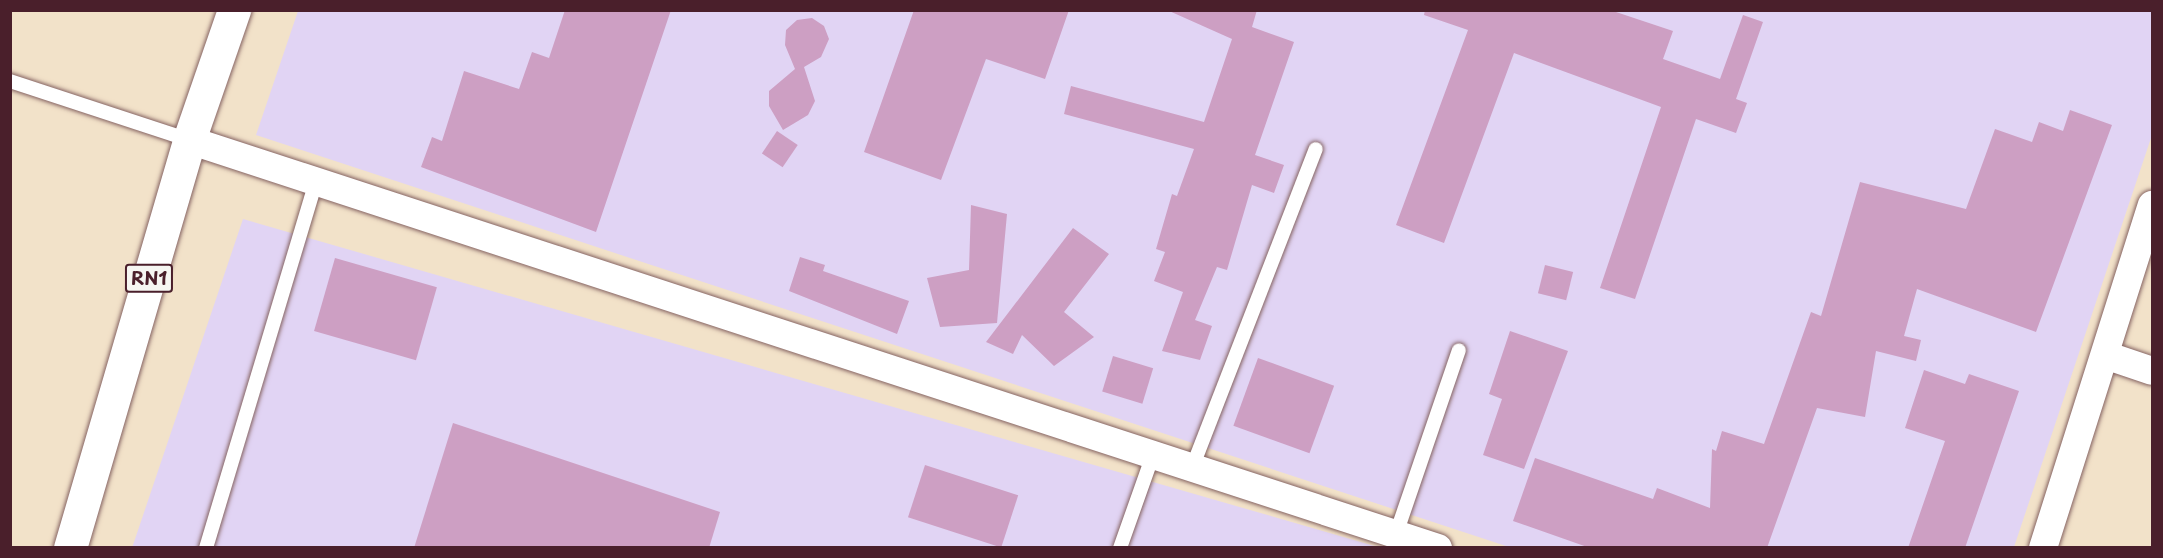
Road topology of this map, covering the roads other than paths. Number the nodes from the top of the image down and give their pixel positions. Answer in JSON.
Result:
{"nodes":[{"id":1,"x":234,"y":10,"type":"edge"},
{"id":2,"x":10,"y":81,"type":"edge"},
{"id":3,"x":189,"y":140,"type":"junction"},
{"id":4,"x":1316,"y":149,"type":"dead end"},
{"id":5,"x":315,"y":182,"type":"junction"},
{"id":6,"x":2152,"y":206,"type":"edge"},
{"id":7,"x":1459,"y":350,"type":"dead end"},
{"id":8,"x":2108,"y":356,"type":"junction"},
{"id":9,"x":2152,"y":371,"type":"edge"},
{"id":10,"x":1153,"y":455,"type":"junction"},
{"id":11,"x":1192,"y":468,"type":"junction"},
{"id":12,"x":1394,"y":541,"type":"edge"},
{"id":13,"x":70,"y":548,"type":"edge"},
{"id":14,"x":206,"y":548,"type":"edge"},
{"id":15,"x":1120,"y":548,"type":"edge"},
{"id":16,"x":1437,"y":548,"type":"edge"},
{"id":17,"x":2043,"y":548,"type":"edge"}],
"edges":[{"from":1,"to":3,"type":"highway","number":"RN1"},
{"from":2,"to":3,"type":"lane"},
{"from":3,"to":5,"type":"street"},
{"from":3,"to":13,"type":"highway","number":"RN1"},
{"from":4,"to":11,"type":"lane"},
{"from":5,"to":10,"type":"street"},
{"from":5,"to":14,"type":"lane"},
{"from":6,"to":8,"type":"street"},
{"from":7,"to":12,"type":"lane"},
{"from":8,"to":9,"type":"street"},
{"from":8,"to":17,"type":"street"},
{"from":10,"to":11,"type":"street"},
{"from":10,"to":15,"type":"lane"},
{"from":11,"to":12,"type":"street"},
{"from":12,"to":16,"type":"street"}]}
